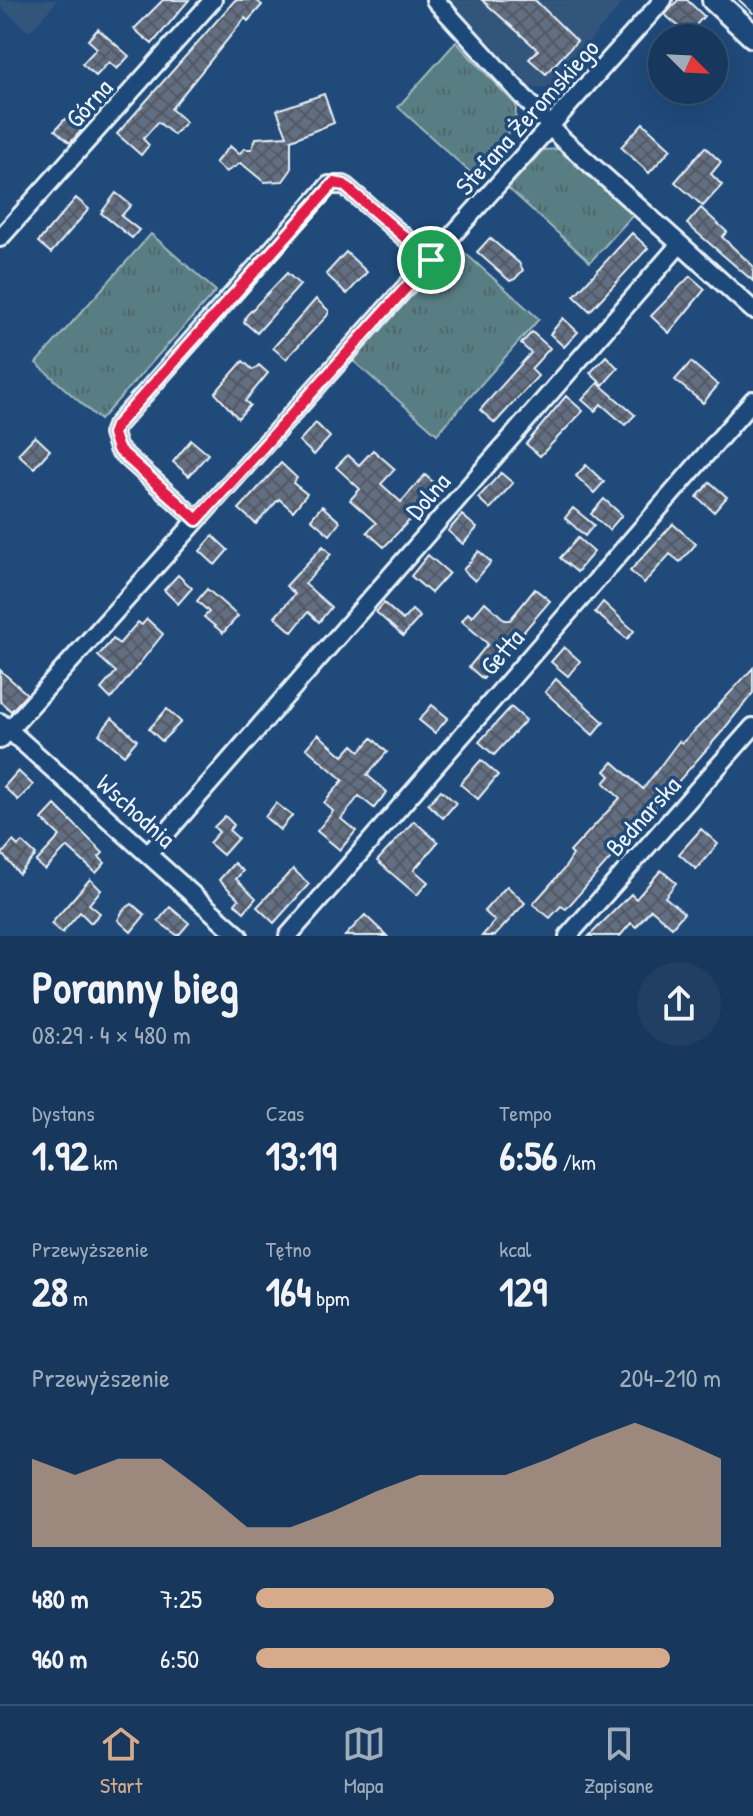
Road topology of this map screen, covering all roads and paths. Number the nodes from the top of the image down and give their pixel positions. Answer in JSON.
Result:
{"nodes":[{"id":1,"x":213,"y":0,"type":"edge"},
{"id":2,"x":435,"y":0,"type":"edge"},
{"id":3,"x":663,"y":0,"type":"edge"},
{"id":4,"x":714,"y":0,"type":"edge"},
{"id":5,"x":753,"y":36,"type":"edge"},
{"id":6,"x":552,"y":125,"type":"junction"},
{"id":7,"x":0,"y":238,"type":"edge"},
{"id":8,"x":680,"y":244,"type":"junction"},
{"id":9,"x":431,"y":260,"type":"junction"},
{"id":10,"x":753,"y":310,"type":"edge"},
{"id":11,"x":753,"y":400,"type":"edge"},
{"id":12,"x":197,"y":520,"type":"junction"},
{"id":13,"x":753,"y":727,"type":"edge"},
{"id":14,"x":3,"y":731,"type":"edge"},
{"id":15,"x":148,"y":854,"type":"junction"},
{"id":16,"x":239,"y":936,"type":"edge"},
{"id":17,"x":288,"y":936,"type":"edge"},
{"id":18,"x":568,"y":936,"type":"edge"}],
"edges":[{"from":1,"to":7,"type":"street","name":"Górna"},
{"from":2,"to":6,"type":"street"},
{"from":3,"to":6,"type":"street","name":"Stefana Żeromskiego"},
{"from":4,"to":5,"type":"main road"},
{"from":6,"to":8,"type":"street"},
{"from":6,"to":9,"type":"street","name":"Stefana Żeromskiego"},
{"from":8,"to":10,"type":"street"},
{"from":8,"to":15,"type":"street","name":"Dolna"},
{"from":9,"to":12,"type":"street","name":"Stefana Żeromskiego"},
{"from":9,"to":12,"type":"street"},
{"from":11,"to":17,"type":"street","name":"Getta"},
{"from":12,"to":14,"type":"street","name":"Stefana Żeromskiego"},
{"from":13,"to":18,"type":"street","name":"Bednarska"},
{"from":14,"to":15,"type":"street","name":"Wschodnia"},
{"from":15,"to":16,"type":"street","name":"Wschodnia"}]}
